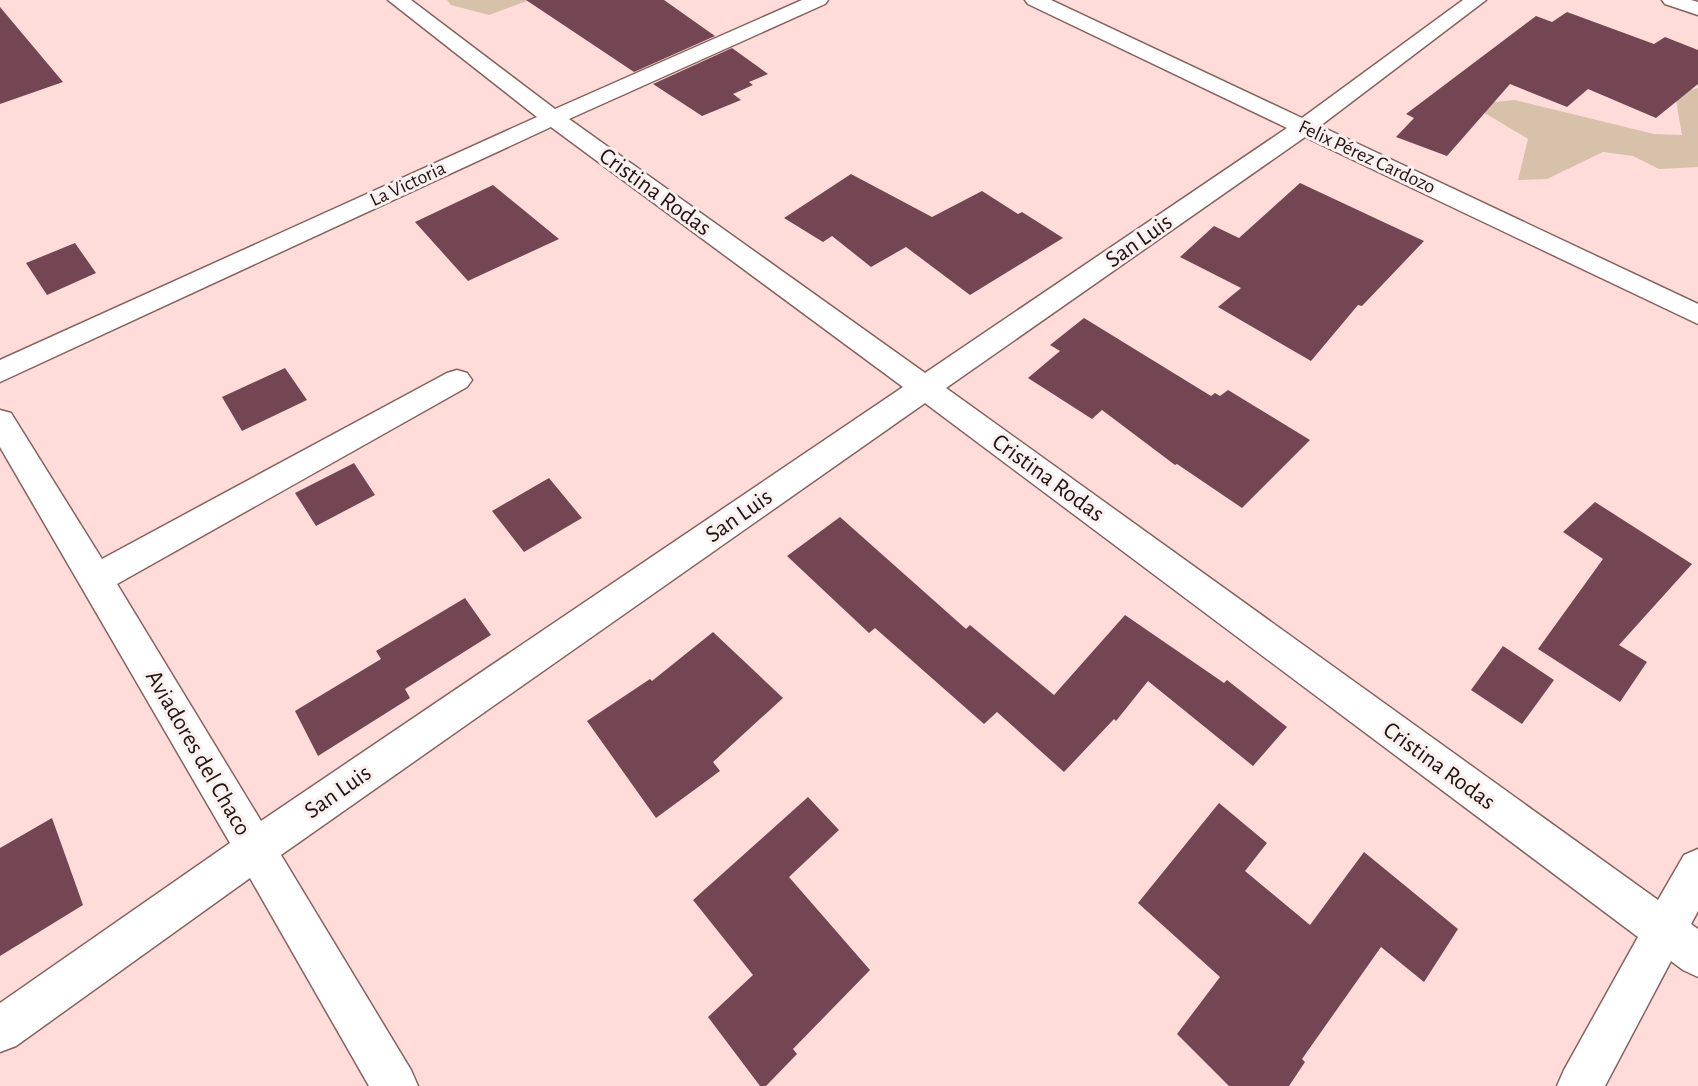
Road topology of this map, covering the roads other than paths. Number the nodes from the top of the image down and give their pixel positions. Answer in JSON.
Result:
{"nodes":[{"id":1,"x":398,"y":0,"type":"edge"},
{"id":2,"x":818,"y":0,"type":"edge"},
{"id":3,"x":1035,"y":0,"type":"edge"},
{"id":4,"x":1476,"y":0,"type":"edge"},
{"id":5,"x":1672,"y":0,"type":"edge"},
{"id":6,"x":1698,"y":9,"type":"edge"},
{"id":7,"x":553,"y":118,"type":"junction"},
{"id":8,"x":1304,"y":127,"type":"junction"},
{"id":9,"x":1698,"y":315,"type":"edge"},
{"id":10,"x":0,"y":372,"type":"edge"},
{"id":11,"x":457,"y":380,"type":"dead end"},
{"id":12,"x":925,"y":388,"type":"junction"},
{"id":13,"x":0,"y":421,"type":"edge"},
{"id":14,"x":96,"y":579,"type":"junction"},
{"id":15,"x":255,"y":849,"type":"junction"},
{"id":16,"x":1698,"y":869,"type":"edge"},
{"id":17,"x":1682,"y":944,"type":"edge"},
{"id":18,"x":0,"y":1030,"type":"edge"},
{"id":19,"x":395,"y":1086,"type":"edge"},
{"id":20,"x":1580,"y":1086,"type":"edge"}],
"edges":[{"from":1,"to":7,"type":"street","name":"Cristina Rodas"},
{"from":2,"to":7,"type":"street","name":"La Victoria"},
{"from":3,"to":8,"type":"street","name":"Felix Pérez Cardozo"},
{"from":4,"to":8,"type":"street","name":"San Luis"},
{"from":5,"to":6,"type":"street"},
{"from":7,"to":10,"type":"street","name":"La Victoria"},
{"from":7,"to":12,"type":"street","name":"Cristina Rodas"},
{"from":8,"to":9,"type":"street","name":"Felix Pérez Cardozo"},
{"from":8,"to":12,"type":"street","name":"San Luis"},
{"from":11,"to":14,"type":"street"},
{"from":12,"to":15,"type":"street","name":"San Luis"},
{"from":12,"to":17,"type":"street","name":"Cristina Rodas"},
{"from":13,"to":14,"type":"street","name":"Aviadores del Chaco"},
{"from":14,"to":15,"type":"street","name":"Aviadores del Chaco"},
{"from":15,"to":18,"type":"street","name":"San Luis"},
{"from":15,"to":19,"type":"street","name":"Aviadores del Chaco"},
{"from":16,"to":17,"type":"street"},
{"from":17,"to":20,"type":"street"}]}
